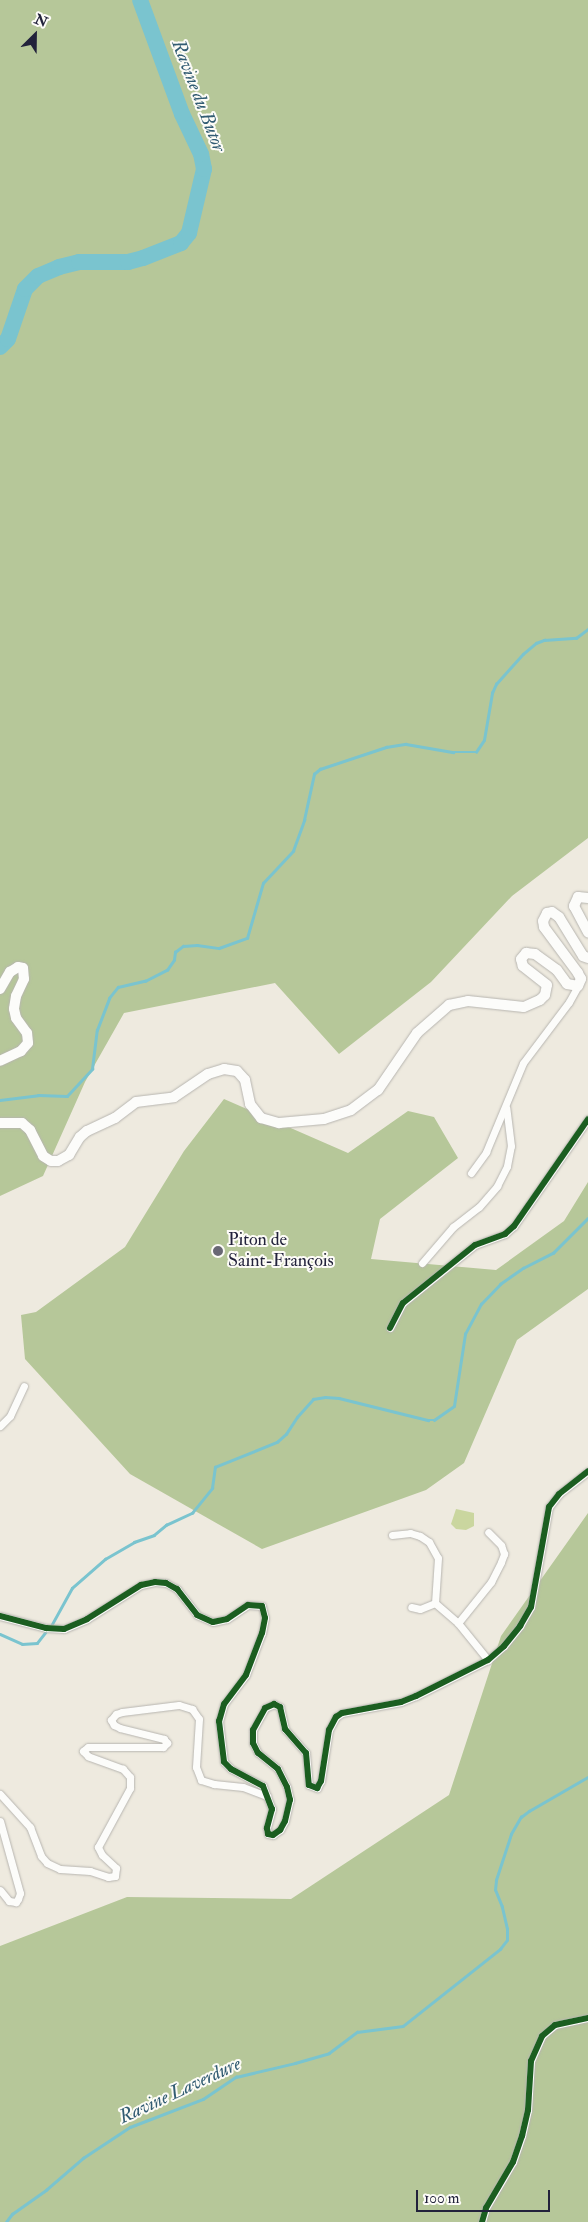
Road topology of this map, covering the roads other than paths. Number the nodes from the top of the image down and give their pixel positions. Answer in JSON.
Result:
{"nodes":[{"id":1,"x":588,"y":898,"type":"edge"},
{"id":2,"x":588,"y":932,"type":"edge"},
{"id":3,"x":588,"y":958,"type":"edge"},
{"id":4,"x":578,"y":986,"type":"junction"},
{"id":5,"x":0,"y":989,"type":"edge"},
{"id":6,"x":0,"y":1061,"type":"edge"},
{"id":7,"x":506,"y":1102,"type":"junction"},
{"id":8,"x":588,"y":1119,"type":"edge"},
{"id":9,"x":0,"y":1123,"type":"edge"},
{"id":10,"x":471,"y":1173,"type":"dead end"},
{"id":11,"x":422,"y":1264,"type":"dead end"},
{"id":12,"x":390,"y":1328,"type":"dead end"},
{"id":13,"x":24,"y":1386,"type":"dead end"},
{"id":14,"x":0,"y":1426,"type":"edge"},
{"id":15,"x":588,"y":1471,"type":"edge"},
{"id":16,"x":488,"y":1532,"type":"dead end"},
{"id":17,"x":392,"y":1536,"type":"dead end"},
{"id":18,"x":435,"y":1603,"type":"junction"},
{"id":19,"x":411,"y":1607,"type":"dead end"},
{"id":20,"x":0,"y":1616,"type":"edge"},
{"id":21,"x":458,"y":1623,"type":"junction"},
{"id":22,"x":488,"y":1660,"type":"junction"},
{"id":23,"x":0,"y":1794,"type":"edge"},
{"id":24,"x":267,"y":1796,"type":"junction"},
{"id":25,"x":0,"y":1821,"type":"edge"},
{"id":26,"x":0,"y":1890,"type":"edge"},
{"id":27,"x":588,"y":2018,"type":"edge"},
{"id":28,"x":482,"y":2222,"type":"edge"}],
"edges":[{"from":1,"to":2,"type":"main road"},
{"from":3,"to":4,"type":"main road"},
{"from":4,"to":7,"type":"street"},
{"from":4,"to":9,"type":"main road"},
{"from":5,"to":6,"type":"main road"},
{"from":7,"to":10,"type":"street"},
{"from":7,"to":11,"type":"street"},
{"from":8,"to":12,"type":"street"},
{"from":13,"to":14,"type":"street"},
{"from":15,"to":22,"type":"street"},
{"from":16,"to":21,"type":"street"},
{"from":17,"to":18,"type":"street"},
{"from":18,"to":19,"type":"street"},
{"from":18,"to":21,"type":"street"},
{"from":20,"to":24,"type":"street"},
{"from":21,"to":22,"type":"street"},
{"from":22,"to":24,"type":"street"},
{"from":23,"to":24,"type":"street"},
{"from":25,"to":26,"type":"street"},
{"from":27,"to":28,"type":"street"}]}
